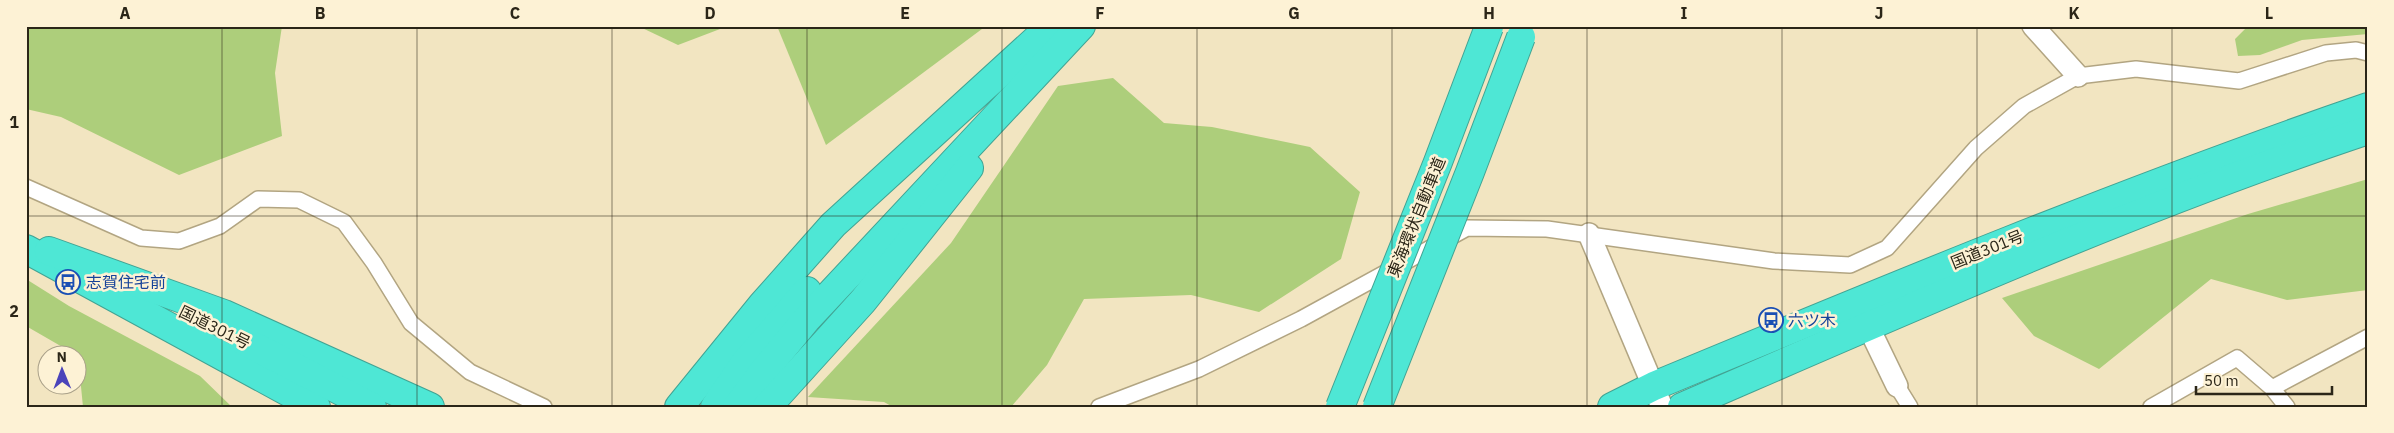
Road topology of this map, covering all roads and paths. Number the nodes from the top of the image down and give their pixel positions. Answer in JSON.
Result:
{"nodes":[{"id":1,"x":1053,"y":26,"type":"edge"},
{"id":2,"x":1081,"y":26,"type":"edge"},
{"id":3,"x":2033,"y":26,"type":"edge"},
{"id":4,"x":1489,"y":27,"type":"edge"},
{"id":5,"x":1523,"y":32,"type":"edge"},
{"id":6,"x":2368,"y":52,"type":"edge"},
{"id":7,"x":2078,"y":76,"type":"junction"},
{"id":8,"x":2368,"y":107,"type":"edge"},
{"id":9,"x":2368,"y":130,"type":"edge"},
{"id":10,"x":26,"y":187,"type":"edge"},
{"id":11,"x":1589,"y":234,"type":"junction"},
{"id":12,"x":34,"y":248,"type":"edge"},
{"id":13,"x":1868,"y":326,"type":"junction"},
{"id":14,"x":2368,"y":337,"type":"edge"},
{"id":15,"x":1898,"y":386,"type":"joint"},
{"id":16,"x":2272,"y":388,"type":"junction"},
{"id":17,"x":1658,"y":396,"type":"edge"},
{"id":18,"x":316,"y":407,"type":"edge"},
{"id":19,"x":372,"y":407,"type":"edge"},
{"id":20,"x":430,"y":407,"type":"edge"},
{"id":21,"x":544,"y":407,"type":"edge"},
{"id":22,"x":679,"y":407,"type":"edge"},
{"id":23,"x":715,"y":407,"type":"edge"},
{"id":24,"x":738,"y":407,"type":"edge"},
{"id":25,"x":766,"y":407,"type":"edge"},
{"id":26,"x":1099,"y":407,"type":"edge"},
{"id":27,"x":1340,"y":407,"type":"edge"},
{"id":28,"x":1377,"y":407,"type":"edge"},
{"id":29,"x":1612,"y":407,"type":"edge"},
{"id":30,"x":1682,"y":407,"type":"edge"},
{"id":31,"x":1910,"y":407,"type":"edge"},
{"id":32,"x":2151,"y":407,"type":"edge"},
{"id":33,"x":2287,"y":407,"type":"edge"}],
"edges":[{"from":1,"to":22,"type":"highway"},
{"from":1,"to":23,"type":"highway"},
{"from":2,"to":24,"type":"highway"},
{"from":2,"to":25,"type":"highway"},
{"from":3,"to":7,"type":"street"},
{"from":4,"to":27,"type":"highway","name":"東海環状自動車道","bridge":true},
{"from":5,"to":28,"type":"highway","name":"東海環状自動車道","bridge":true},
{"from":6,"to":7,"type":"street"},
{"from":7,"to":11,"type":"street"},
{"from":8,"to":17,"type":"highway","name":"国道301号"},
{"from":9,"to":13,"type":"highway","name":"国道301号"},
{"from":10,"to":21,"type":"street"},
{"from":11,"to":17,"type":"street"},
{"from":11,"to":26,"type":"street"},
{"from":12,"to":18,"type":"highway","name":"国道301号"},
{"from":12,"to":19,"type":"highway","name":"国道301号"},
{"from":12,"to":20,"type":"highway"},
{"from":13,"to":15,"type":"street"},
{"from":13,"to":30,"type":"highway","name":"国道301号"},
{"from":14,"to":16,"type":"street"},
{"from":15,"to":31,"type":"street"},
{"from":16,"to":32,"type":"street"},
{"from":16,"to":33,"type":"street"},
{"from":17,"to":29,"type":"highway","name":"国道301号"}]}
